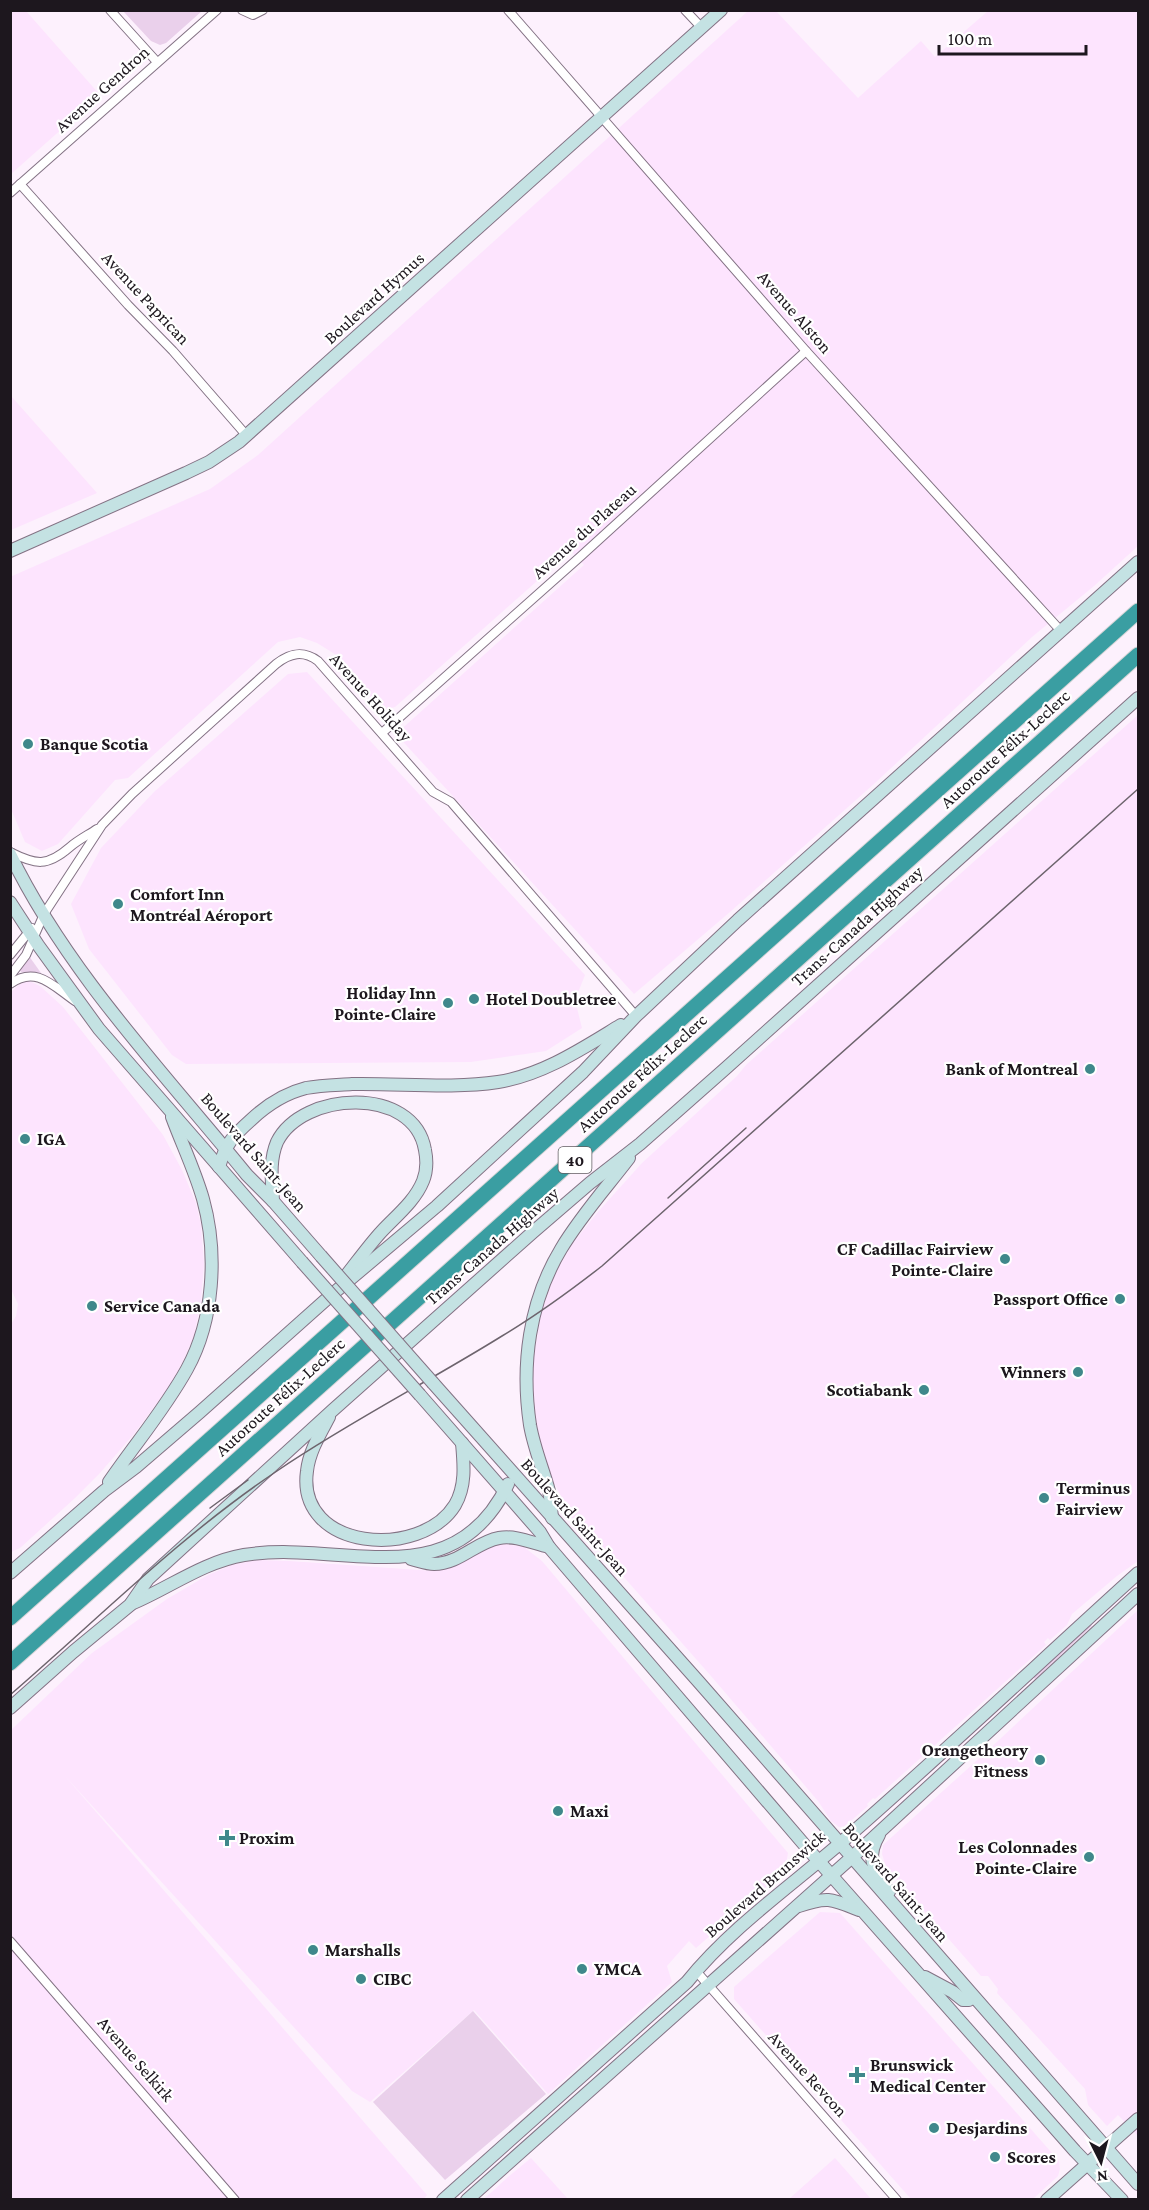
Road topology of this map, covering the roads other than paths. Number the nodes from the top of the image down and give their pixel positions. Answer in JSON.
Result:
{"nodes":[{"id":1,"x":110,"y":10,"type":"edge"},
{"id":2,"x":217,"y":10,"type":"edge"},
{"id":3,"x":242,"y":10,"type":"edge"},
{"id":4,"x":263,"y":10,"type":"edge"},
{"id":5,"x":508,"y":10,"type":"edge"},
{"id":6,"x":685,"y":10,"type":"edge"},
{"id":7,"x":721,"y":10,"type":"edge"},
{"id":8,"x":702,"y":28,"type":"junction"},
{"id":9,"x":157,"y":62,"type":"junction"},
{"id":10,"x":602,"y":117,"type":"junction"},
{"id":11,"x":20,"y":184,"type":"junction"},
{"id":12,"x":10,"y":193,"type":"edge"},
{"id":13,"x":806,"y":351,"type":"junction"},
{"id":14,"x":247,"y":436,"type":"junction"},
{"id":15,"x":10,"y":551,"type":"edge"},
{"id":16,"x":1138,"y":562,"type":"edge"},
{"id":17,"x":1138,"y":611,"type":"edge"},
{"id":18,"x":1061,"y":631,"type":"junction"},
{"id":19,"x":1138,"y":655,"type":"edge"},
{"id":20,"x":1138,"y":698,"type":"edge"},
{"id":21,"x":382,"y":733,"type":"junction"},
{"id":22,"x":102,"y":825,"type":"junction"},
{"id":23,"x":10,"y":853,"type":"edge"},
{"id":24,"x":10,"y":902,"type":"edge"},
{"id":25,"x":44,"y":914,"type":"junction"},
{"id":26,"x":31,"y":935,"type":"junction"},
{"id":27,"x":10,"y":955,"type":"edge"},
{"id":28,"x":10,"y":976,"type":"edge"},
{"id":29,"x":10,"y":984,"type":"edge"},
{"id":30,"x":80,"y":1004,"type":"junction"},
{"id":31,"x":636,"y":1016,"type":"junction"},
{"id":32,"x":170,"y":1110,"type":"junction"},
{"id":33,"x":640,"y":1144,"type":"junction"},
{"id":34,"x":224,"y":1147,"type":"junction"},
{"id":35,"x":219,"y":1167,"type":"junction"},
{"id":36,"x":273,"y":1201,"type":"junction"},
{"id":37,"x":329,"y":1297,"type":"junction"},
{"id":38,"x":333,"y":1410,"type":"junction"},
{"id":39,"x":462,"y":1443,"type":"junction"},
{"id":40,"x":513,"y":1474,"type":"junction"},
{"id":41,"x":104,"y":1491,"type":"junction"},
{"id":42,"x":505,"y":1491,"type":"junction"},
{"id":43,"x":552,"y":1518,"type":"junction"},
{"id":44,"x":549,"y":1547,"type":"junction"},
{"id":45,"x":405,"y":1557,"type":"junction"},
{"id":46,"x":10,"y":1573,"type":"edge"},
{"id":47,"x":1138,"y":1573,"type":"edge"},
{"id":48,"x":1138,"y":1593,"type":"edge"},
{"id":49,"x":130,"y":1605,"type":"junction"},
{"id":50,"x":10,"y":1618,"type":"edge"},
{"id":51,"x":10,"y":1663,"type":"edge"},
{"id":52,"x":10,"y":1708,"type":"edge"},
{"id":53,"x":882,"y":1829,"type":"junction"},
{"id":54,"x":839,"y":1844,"type":"junction"},
{"id":55,"x":850,"y":1857,"type":"junction"},
{"id":56,"x":819,"y":1861,"type":"junction"},
{"id":57,"x":831,"y":1875,"type":"junction"},
{"id":58,"x":794,"y":1907,"type":"junction"},
{"id":59,"x":863,"y":1912,"type":"junction"},
{"id":60,"x":906,"y":1919,"type":"junction"},
{"id":61,"x":10,"y":1941,"type":"edge"},
{"id":62,"x":696,"y":1971,"type":"junction"},
{"id":63,"x":917,"y":1973,"type":"junction"},
{"id":64,"x":708,"y":1984,"type":"junction"},
{"id":65,"x":974,"y":1997,"type":"junction"},
{"id":66,"x":1138,"y":2119,"type":"edge"},
{"id":67,"x":1106,"y":2148,"type":"junction"},
{"id":68,"x":1089,"y":2164,"type":"junction"},
{"id":69,"x":1138,"y":2184,"type":"edge"},
{"id":70,"x":235,"y":2199,"type":"edge"},
{"id":71,"x":444,"y":2199,"type":"edge"},
{"id":72,"x":466,"y":2199,"type":"edge"},
{"id":73,"x":897,"y":2199,"type":"edge"},
{"id":74,"x":1047,"y":2199,"type":"edge"},
{"id":75,"x":1122,"y":2199,"type":"edge"}],
"edges":[{"from":1,"to":9,"type":"street"},
{"from":2,"to":9,"type":"street","name":"Avenue Gendron"},
{"from":3,"to":4,"type":"street"},
{"from":5,"to":10,"type":"street","name":"Avenue Alston"},
{"from":6,"to":8,"type":"street"},
{"from":7,"to":8,"type":"main road","name":"Boulevard Hymus"},
{"from":8,"to":10,"type":"main road","name":"Boulevard Hymus"},
{"from":9,"to":11,"type":"street","name":"Avenue Gendron"},
{"from":10,"to":13,"type":"street","name":"Avenue Alston"},
{"from":10,"to":14,"type":"main road","name":"Boulevard Hymus"},
{"from":11,"to":12,"type":"street","name":"Avenue Gendron"},
{"from":11,"to":14,"type":"street","name":"Avenue Paprican"},
{"from":13,"to":18,"type":"street","name":"Avenue Alston"},
{"from":13,"to":21,"type":"street","name":"Avenue du Plateau"},
{"from":14,"to":15,"type":"main road","name":"Boulevard Hymus"},
{"from":16,"to":18,"type":"main road"},
{"from":17,"to":50,"type":"highway","name":"Autoroute Félix-Leclerc","number":"40"},
{"from":18,"to":31,"type":"main road"},
{"from":19,"to":51,"type":"highway","name":"Autoroute Félix-Leclerc","number":"40"},
{"from":20,"to":33,"type":"main road","name":"Trans-Canada Highway"},
{"from":21,"to":22,"type":"street","name":"Avenue Holiday"},
{"from":21,"to":31,"type":"street","name":"Avenue Holiday"},
{"from":22,"to":23,"type":"street"},
{"from":22,"to":25,"type":"street","name":"Avenue Holiday"},
{"from":23,"to":25,"type":"main road","name":"Boulevard Saint-Jean"},
{"from":24,"to":26,"type":"main road","name":"Boulevard Saint-Jean"},
{"from":25,"to":26,"type":"street","name":"Avenue Holiday"},
{"from":25,"to":34,"type":"main road","name":"Boulevard Saint-Jean"},
{"from":26,"to":27,"type":"street","name":"Avenue Holiday"},
{"from":26,"to":28,"type":"street","name":"Avenue Holiday"},
{"from":26,"to":30,"type":"main road","name":"Boulevard Saint-Jean"},
{"from":29,"to":30,"type":"street"},
{"from":30,"to":32,"type":"main road","name":"Boulevard Saint-Jean"},
{"from":31,"to":34,"type":"main road"},
{"from":31,"to":37,"type":"main road"},
{"from":32,"to":35,"type":"main road","name":"Boulevard Saint-Jean"},
{"from":32,"to":41,"type":"main road"},
{"from":33,"to":38,"type":"main road","name":"Trans-Canada Highway"},
{"from":33,"to":43,"type":"main road"},
{"from":34,"to":35,"type":"main road"},
{"from":34,"to":36,"type":"main road","name":"Boulevard Saint-Jean"},
{"from":35,"to":39,"type":"main road","name":"Boulevard Saint-Jean","bridge":true},
{"from":36,"to":37,"type":"main road"},
{"from":36,"to":40,"type":"main road","name":"Boulevard Saint-Jean","bridge":true},
{"from":37,"to":41,"type":"main road"},
{"from":38,"to":39,"type":"main road"},
{"from":38,"to":49,"type":"main road","name":"Trans-Canada Highway"},
{"from":39,"to":42,"type":"main road","name":"Boulevard Saint-Jean"},
{"from":40,"to":42,"type":"main road"},
{"from":40,"to":43,"type":"main road","name":"Boulevard Saint-Jean"},
{"from":41,"to":46,"type":"main road"},
{"from":42,"to":44,"type":"main road","name":"Boulevard Saint-Jean"},
{"from":42,"to":45,"type":"main road"},
{"from":43,"to":54,"type":"main road","name":"Boulevard Saint-Jean"},
{"from":44,"to":45,"type":"main road"},
{"from":44,"to":56,"type":"main road","name":"Boulevard Saint-Jean"},
{"from":45,"to":49,"type":"main road"},
{"from":47,"to":54,"type":"main road","name":"Boulevard Brunswick"},
{"from":48,"to":53,"type":"main road","name":"Boulevard Brunswick"},
{"from":49,"to":52,"type":"main road","name":"Trans-Canada Highway"},
{"from":53,"to":55,"type":"main road","name":"Boulevard Brunswick"},
{"from":53,"to":60,"type":"main road"},
{"from":54,"to":55,"type":"main road","name":"Boulevard Saint-Jean"},
{"from":54,"to":56,"type":"main road","name":"Boulevard Brunswick"},
{"from":55,"to":57,"type":"main road","name":"Boulevard Brunswick"},
{"from":55,"to":60,"type":"main road","name":"Boulevard Saint-Jean"},
{"from":56,"to":57,"type":"main road","name":"Boulevard Saint-Jean"},
{"from":56,"to":62,"type":"main road","name":"Boulevard Brunswick"},
{"from":57,"to":58,"type":"main road","name":"Boulevard Brunswick"},
{"from":57,"to":59,"type":"main road","name":"Boulevard Saint-Jean"},
{"from":58,"to":59,"type":"main road"},
{"from":58,"to":64,"type":"main road","name":"Boulevard Brunswick"},
{"from":59,"to":63,"type":"main road","name":"Boulevard Saint-Jean"},
{"from":60,"to":65,"type":"main road","name":"Boulevard Saint-Jean"},
{"from":61,"to":70,"type":"street","name":"Avenue Selkirk"},
{"from":62,"to":64,"type":"street","name":"Avenue Revcon"},
{"from":62,"to":71,"type":"main road","name":"Boulevard Brunswick"},
{"from":63,"to":65,"type":"main road"},
{"from":63,"to":68,"type":"main road","name":"Boulevard Saint-Jean"},
{"from":64,"to":72,"type":"main road","name":"Boulevard Brunswick"},
{"from":64,"to":73,"type":"street","name":"Avenue Revcon"},
{"from":65,"to":67,"type":"main road","name":"Boulevard Saint-Jean"},
{"from":66,"to":67,"type":"main road"},
{"from":67,"to":68,"type":"main road"},
{"from":67,"to":69,"type":"main road","name":"Boulevard Saint-Jean"},
{"from":68,"to":74,"type":"main road"},
{"from":68,"to":75,"type":"main road","name":"Boulevard Saint-Jean"}]}
